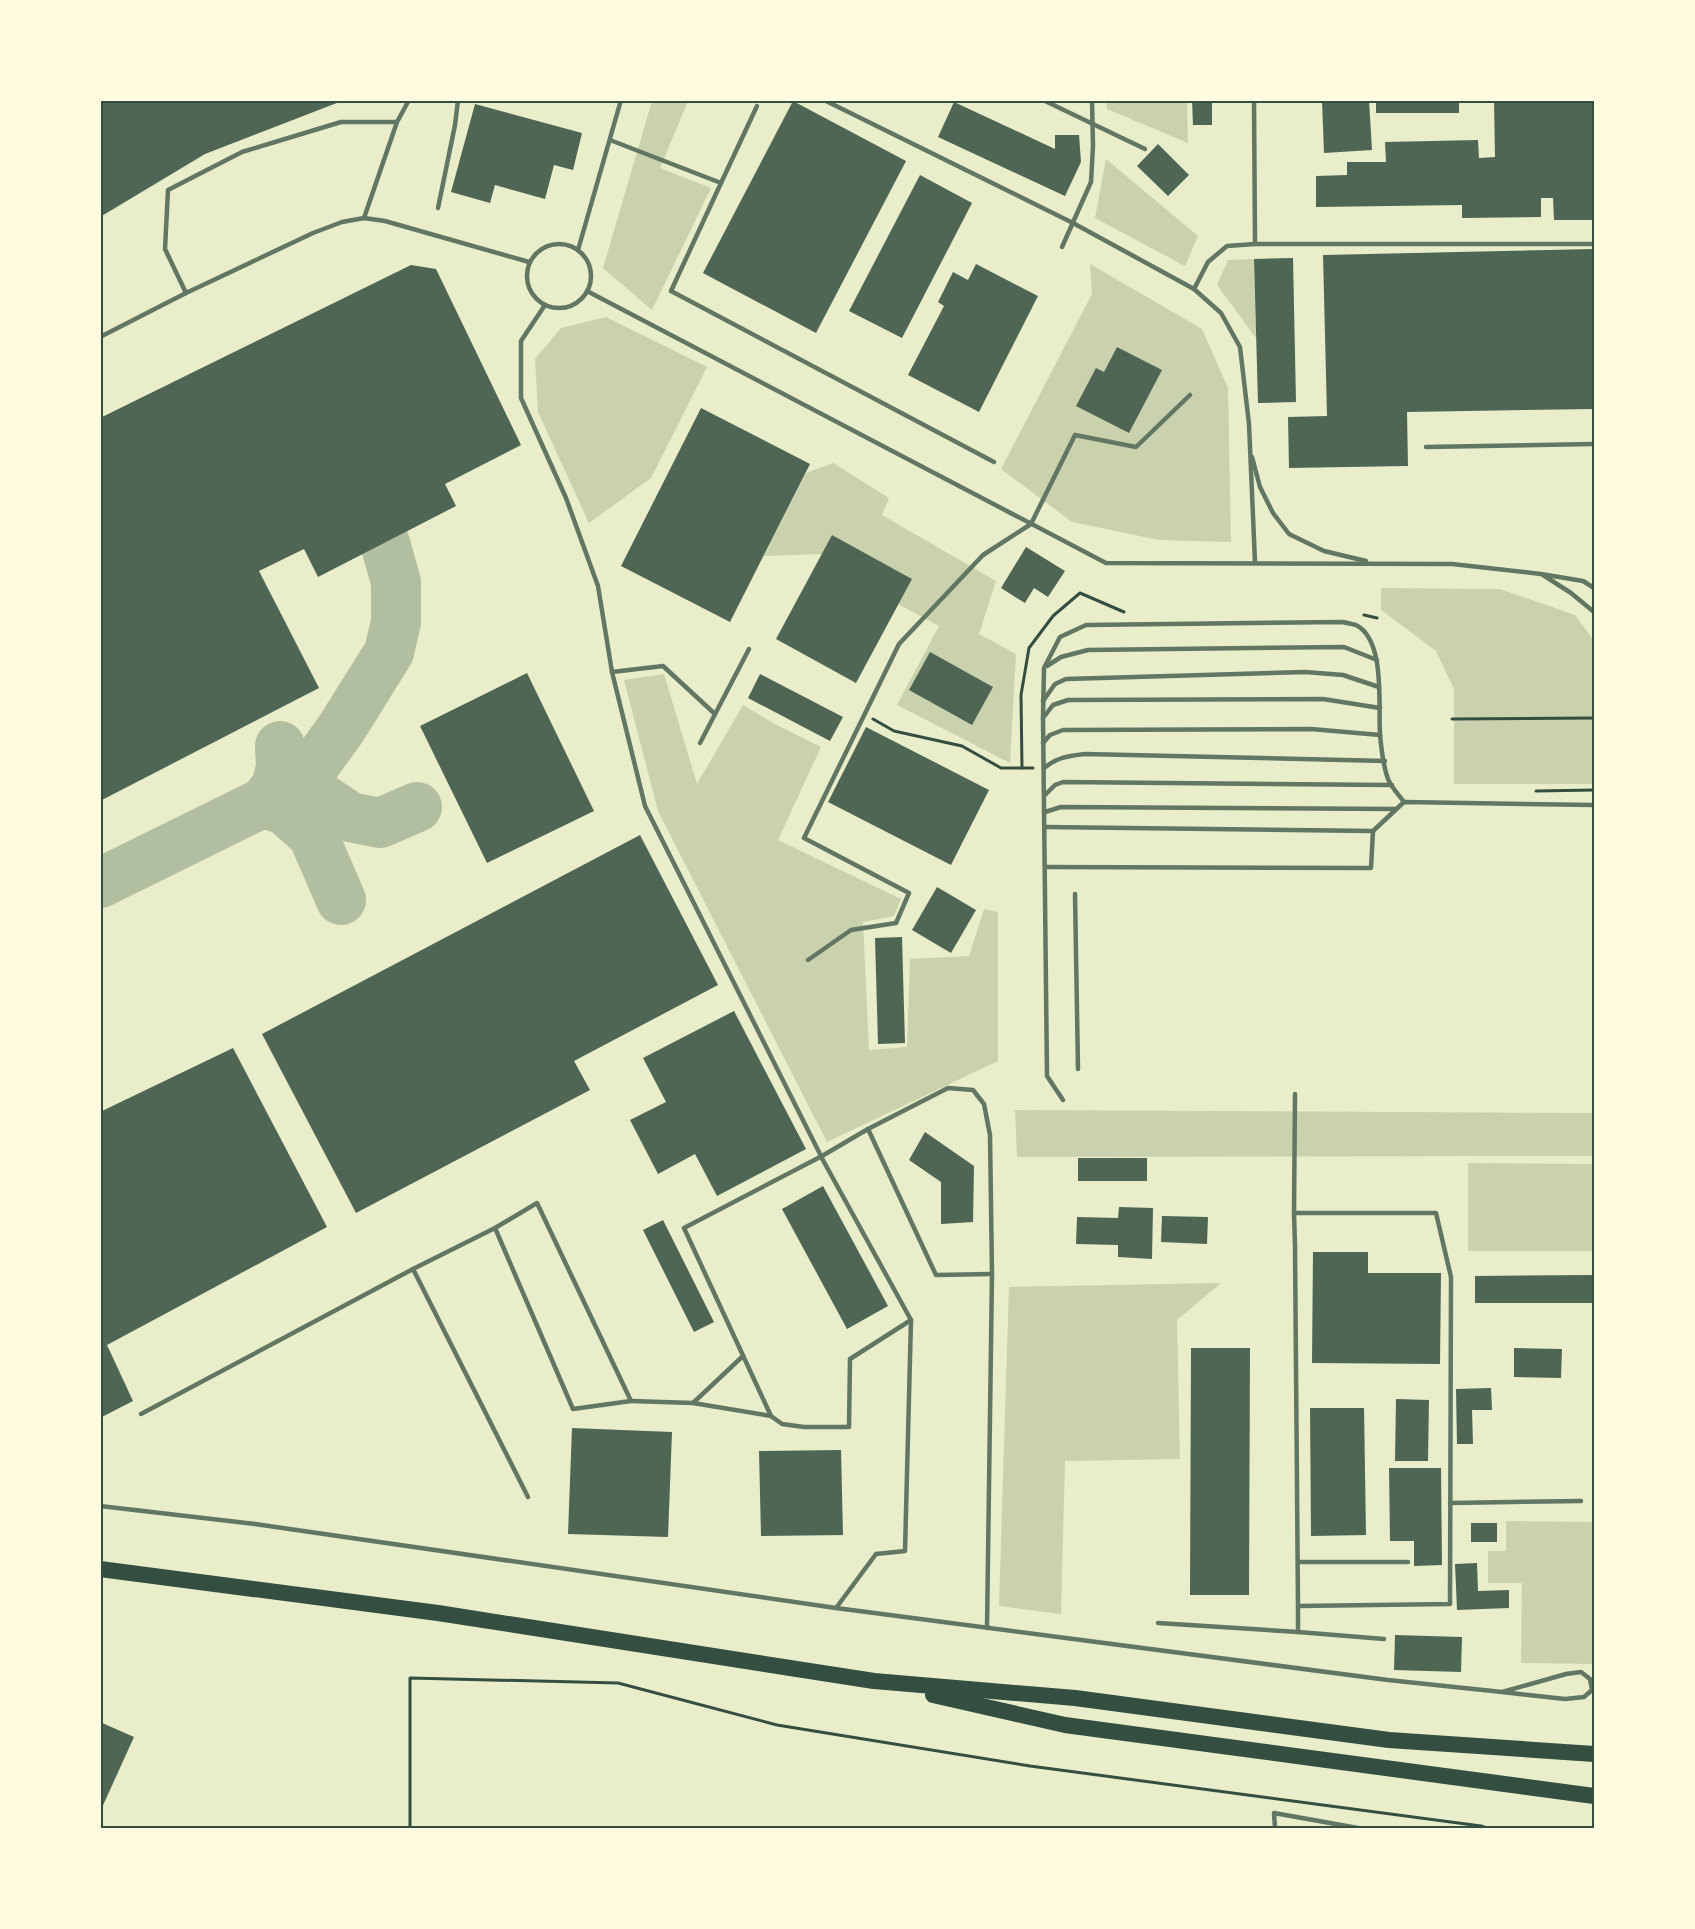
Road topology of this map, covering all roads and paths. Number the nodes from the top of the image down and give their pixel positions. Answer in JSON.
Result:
{"nodes":[{"id":1,"x":409,"y":100,"type":"edge"},
{"id":2,"x":458,"y":100,"type":"edge"},
{"id":3,"x":621,"y":100,"type":"edge"},
{"id":4,"x":824,"y":100,"type":"edge"},
{"id":5,"x":1043,"y":100,"type":"edge"},
{"id":6,"x":1092,"y":100,"type":"edge"},
{"id":7,"x":1254,"y":100,"type":"edge"},
{"id":8,"x":757,"y":106,"type":"dead end"},
{"id":9,"x":397,"y":122,"type":"junction"},
{"id":10,"x":1092,"y":124,"type":"junction"},
{"id":11,"x":610,"y":140,"type":"junction"},
{"id":12,"x":1145,"y":149,"type":"dead end"},
{"id":13,"x":721,"y":183,"type":"junction"},
{"id":14,"x":438,"y":208,"type":"dead end"},
{"id":15,"x":364,"y":218,"type":"junction"},
{"id":16,"x":1073,"y":223,"type":"junction"},
{"id":17,"x":1255,"y":244,"type":"junction"},
{"id":18,"x":1594,"y":244,"type":"edge"},
{"id":19,"x":1062,"y":248,"type":"dead end"},
{"id":20,"x":578,"y":250,"type":"junction"},
{"id":21,"x":529,"y":262,"type":"junction"},
{"id":22,"x":1194,"y":290,"type":"junction"},
{"id":23,"x":587,"y":291,"type":"junction"},
{"id":24,"x":186,"y":293,"type":"junction"},
{"id":25,"x":545,"y":305,"type":"junction"},
{"id":26,"x":100,"y":337,"type":"edge"},
{"id":27,"x":1190,"y":395,"type":"dead end"},
{"id":28,"x":1594,"y":444,"type":"edge"},
{"id":29,"x":1250,"y":447,"type":"junction"},
{"id":30,"x":1426,"y":447,"type":"dead end"},
{"id":31,"x":994,"y":462,"type":"dead end"},
{"id":32,"x":1031,"y":524,"type":"junction"},
{"id":33,"x":1255,"y":562,"type":"junction"},
{"id":34,"x":1375,"y":563,"type":"junction"},
{"id":35,"x":1540,"y":574,"type":"junction"},
{"id":36,"x":1594,"y":588,"type":"edge"},
{"id":37,"x":1594,"y":612,"type":"edge"},
{"id":38,"x":749,"y":649,"type":"dead end"},
{"id":39,"x":1377,"y":660,"type":"junction"},
{"id":40,"x":1044,"y":668,"type":"junction"},
{"id":41,"x":612,"y":672,"type":"junction"},
{"id":42,"x":1379,"y":687,"type":"junction"},
{"id":43,"x":1043,"y":701,"type":"junction"},
{"id":44,"x":1380,"y":708,"type":"junction"},
{"id":45,"x":715,"y":714,"type":"junction"},
{"id":46,"x":864,"y":714,"type":"junction"},
{"id":47,"x":1042,"y":718,"type":"junction"},
{"id":48,"x":1594,"y":718,"type":"edge"},
{"id":49,"x":1452,"y":719,"type":"dead end"},
{"id":50,"x":1380,"y":735,"type":"junction"},
{"id":51,"x":700,"y":742,"type":"dead end"},
{"id":52,"x":1043,"y":743,"type":"junction"},
{"id":53,"x":1384,"y":761,"type":"junction"},
{"id":54,"x":1044,"y":768,"type":"junction"},
{"id":55,"x":1392,"y":785,"type":"junction"},
{"id":56,"x":1044,"y":795,"type":"junction"},
{"id":57,"x":1404,"y":802,"type":"junction"},
{"id":58,"x":1594,"y":805,"type":"edge"},
{"id":59,"x":1396,"y":809,"type":"junction"},
{"id":60,"x":1045,"y":812,"type":"junction"},
{"id":61,"x":1045,"y":827,"type":"junction"},
{"id":62,"x":1373,"y":831,"type":"junction"},
{"id":63,"x":1045,"y":867,"type":"junction"},
{"id":64,"x":1075,"y":894,"type":"dead end"},
{"id":65,"x":807,"y":960,"type":"dead end"},
{"id":66,"x":1078,"y":1069,"type":"dead end"},
{"id":67,"x":1295,"y":1094,"type":"dead end"},
{"id":68,"x":1063,"y":1100,"type":"dead end"},
{"id":69,"x":868,"y":1129,"type":"junction"},
{"id":70,"x":822,"y":1156,"type":"junction"},
{"id":71,"x":1294,"y":1213,"type":"junction"},
{"id":72,"x":495,"y":1228,"type":"junction"},
{"id":73,"x":413,"y":1269,"type":"junction"},
{"id":74,"x":992,"y":1274,"type":"junction"},
{"id":75,"x":910,"y":1320,"type":"junction"},
{"id":76,"x":743,"y":1356,"type":"junction"},
{"id":77,"x":631,"y":1401,"type":"junction"},
{"id":78,"x":693,"y":1403,"type":"junction"},
{"id":79,"x":141,"y":1414,"type":"dead end"},
{"id":80,"x":771,"y":1416,"type":"junction"},
{"id":81,"x":528,"y":1497,"type":"dead end"},
{"id":82,"x":1581,"y":1502,"type":"dead end"},
{"id":83,"x":1450,"y":1503,"type":"junction"},
{"id":84,"x":100,"y":1506,"type":"edge"},
{"id":85,"x":1298,"y":1562,"type":"junction"},
{"id":86,"x":1408,"y":1562,"type":"dead end"},
{"id":87,"x":100,"y":1569,"type":"edge"},
{"id":88,"x":1298,"y":1606,"type":"junction"},
{"id":89,"x":836,"y":1608,"type":"junction"},
{"id":90,"x":1158,"y":1623,"type":"dead end"},
{"id":91,"x":987,"y":1628,"type":"junction"},
{"id":92,"x":1298,"y":1632,"type":"junction"},
{"id":93,"x":1384,"y":1639,"type":"dead end"},
{"id":94,"x":874,"y":1681,"type":"junction"},
{"id":95,"x":1502,"y":1692,"type":"junction"},
{"id":96,"x":1592,"y":1753,"type":"edge"},
{"id":97,"x":1593,"y":1796,"type":"edge"},
{"id":98,"x":410,"y":1828,"type":"edge"},
{"id":99,"x":1275,"y":1828,"type":"edge"},
{"id":100,"x":1358,"y":1828,"type":"edge"},
{"id":101,"x":1486,"y":1828,"type":"edge"}],
"edges":[{"from":1,"to":9,"type":"lane"},
{"from":2,"to":14,"type":"lane"},
{"from":3,"to":11,"type":"lane"},
{"from":4,"to":16,"type":"lane"},
{"from":5,"to":10,"type":"lane"},
{"from":6,"to":10,"type":"lane"},
{"from":7,"to":17,"type":"lane"},
{"from":8,"to":13,"type":"lane"},
{"from":9,"to":15,"type":"lane"},
{"from":9,"to":24,"type":"lane"},
{"from":10,"to":12,"type":"lane"},
{"from":10,"to":16,"type":"lane"},
{"from":11,"to":13,"type":"lane"},
{"from":11,"to":20,"type":"lane"},
{"from":13,"to":31,"type":"lane"},
{"from":15,"to":21,"type":"lane"},
{"from":15,"to":24,"type":"lane"},
{"from":16,"to":19,"type":"lane"},
{"from":16,"to":22,"type":"lane"},
{"from":17,"to":18,"type":"lane"},
{"from":17,"to":22,"type":"lane"},
{"from":20,"to":21,"type":"lane"},
{"from":20,"to":23,"type":"lane"},
{"from":21,"to":25,"type":"lane"},
{"from":22,"to":29,"type":"lane"},
{"from":23,"to":25,"type":"lane"},
{"from":23,"to":32,"type":"lane"},
{"from":24,"to":26,"type":"lane"},
{"from":25,"to":41,"type":"lane"},
{"from":27,"to":32,"type":"lane"},
{"from":28,"to":30,"type":"lane"},
{"from":29,"to":33,"type":"lane"},
{"from":29,"to":34,"type":"lane"},
{"from":32,"to":33,"type":"lane"},
{"from":32,"to":46,"type":"lane"},
{"from":33,"to":34,"type":"lane"},
{"from":34,"to":35,"type":"lane"},
{"from":35,"to":36,"type":"lane"},
{"from":35,"to":37,"type":"lane"},
{"from":38,"to":45,"type":"lane"},
{"from":39,"to":40,"type":"lane"},
{"from":39,"to":40,"type":"lane"},
{"from":39,"to":42,"type":"lane"},
{"from":40,"to":43,"type":"lane"},
{"from":41,"to":45,"type":"lane"},
{"from":41,"to":70,"type":"lane"},
{"from":42,"to":43,"type":"lane"},
{"from":42,"to":44,"type":"lane"},
{"from":43,"to":47,"type":"lane"},
{"from":44,"to":47,"type":"lane"},
{"from":44,"to":50,"type":"lane"},
{"from":45,"to":51,"type":"lane"},
{"from":46,"to":54,"type":"path"},
{"from":46,"to":65,"type":"lane"},
{"from":47,"to":52,"type":"lane"},
{"from":48,"to":49,"type":"path"},
{"from":50,"to":52,"type":"lane"},
{"from":50,"to":53,"type":"lane"},
{"from":52,"to":54,"type":"lane"},
{"from":53,"to":54,"type":"lane"},
{"from":53,"to":55,"type":"lane"},
{"from":54,"to":56,"type":"lane"},
{"from":55,"to":56,"type":"lane"},
{"from":55,"to":57,"type":"lane"},
{"from":56,"to":60,"type":"lane"},
{"from":57,"to":58,"type":"lane"},
{"from":57,"to":59,"type":"lane"},
{"from":59,"to":60,"type":"lane"},
{"from":59,"to":62,"type":"lane"},
{"from":60,"to":61,"type":"lane"},
{"from":61,"to":62,"type":"lane"},
{"from":61,"to":63,"type":"lane"},
{"from":62,"to":63,"type":"lane"},
{"from":63,"to":68,"type":"lane"},
{"from":64,"to":66,"type":"lane"},
{"from":67,"to":71,"type":"lane"},
{"from":69,"to":70,"type":"lane"},
{"from":69,"to":74,"type":"lane"},
{"from":69,"to":74,"type":"lane"},
{"from":70,"to":75,"type":"lane"},
{"from":70,"to":76,"type":"lane"},
{"from":71,"to":83,"type":"lane"},
{"from":71,"to":85,"type":"lane"},
{"from":72,"to":73,"type":"lane"},
{"from":72,"to":77,"type":"lane"},
{"from":72,"to":77,"type":"lane"},
{"from":73,"to":79,"type":"lane"},
{"from":73,"to":81,"type":"lane"},
{"from":74,"to":91,"type":"lane"},
{"from":75,"to":80,"type":"lane"},
{"from":75,"to":89,"type":"lane"},
{"from":76,"to":78,"type":"lane"},
{"from":76,"to":80,"type":"lane"},
{"from":77,"to":78,"type":"lane"},
{"from":78,"to":80,"type":"lane"},
{"from":82,"to":83,"type":"lane"},
{"from":83,"to":88,"type":"lane"},
{"from":84,"to":89,"type":"lane"},
{"from":85,"to":86,"type":"lane"},
{"from":85,"to":88,"type":"lane"},
{"from":87,"to":94,"type":"highway"},
{"from":88,"to":92,"type":"lane"},
{"from":89,"to":91,"type":"lane"},
{"from":90,"to":92,"type":"lane"},
{"from":91,"to":95,"type":"lane"},
{"from":92,"to":93,"type":"lane"},
{"from":94,"to":96,"type":"highway"},
{"from":94,"to":97,"type":"highway"},
{"from":95,"to":95,"type":"lane"},
{"from":98,"to":101,"type":"path"},
{"from":99,"to":100,"type":"lane"}]}
